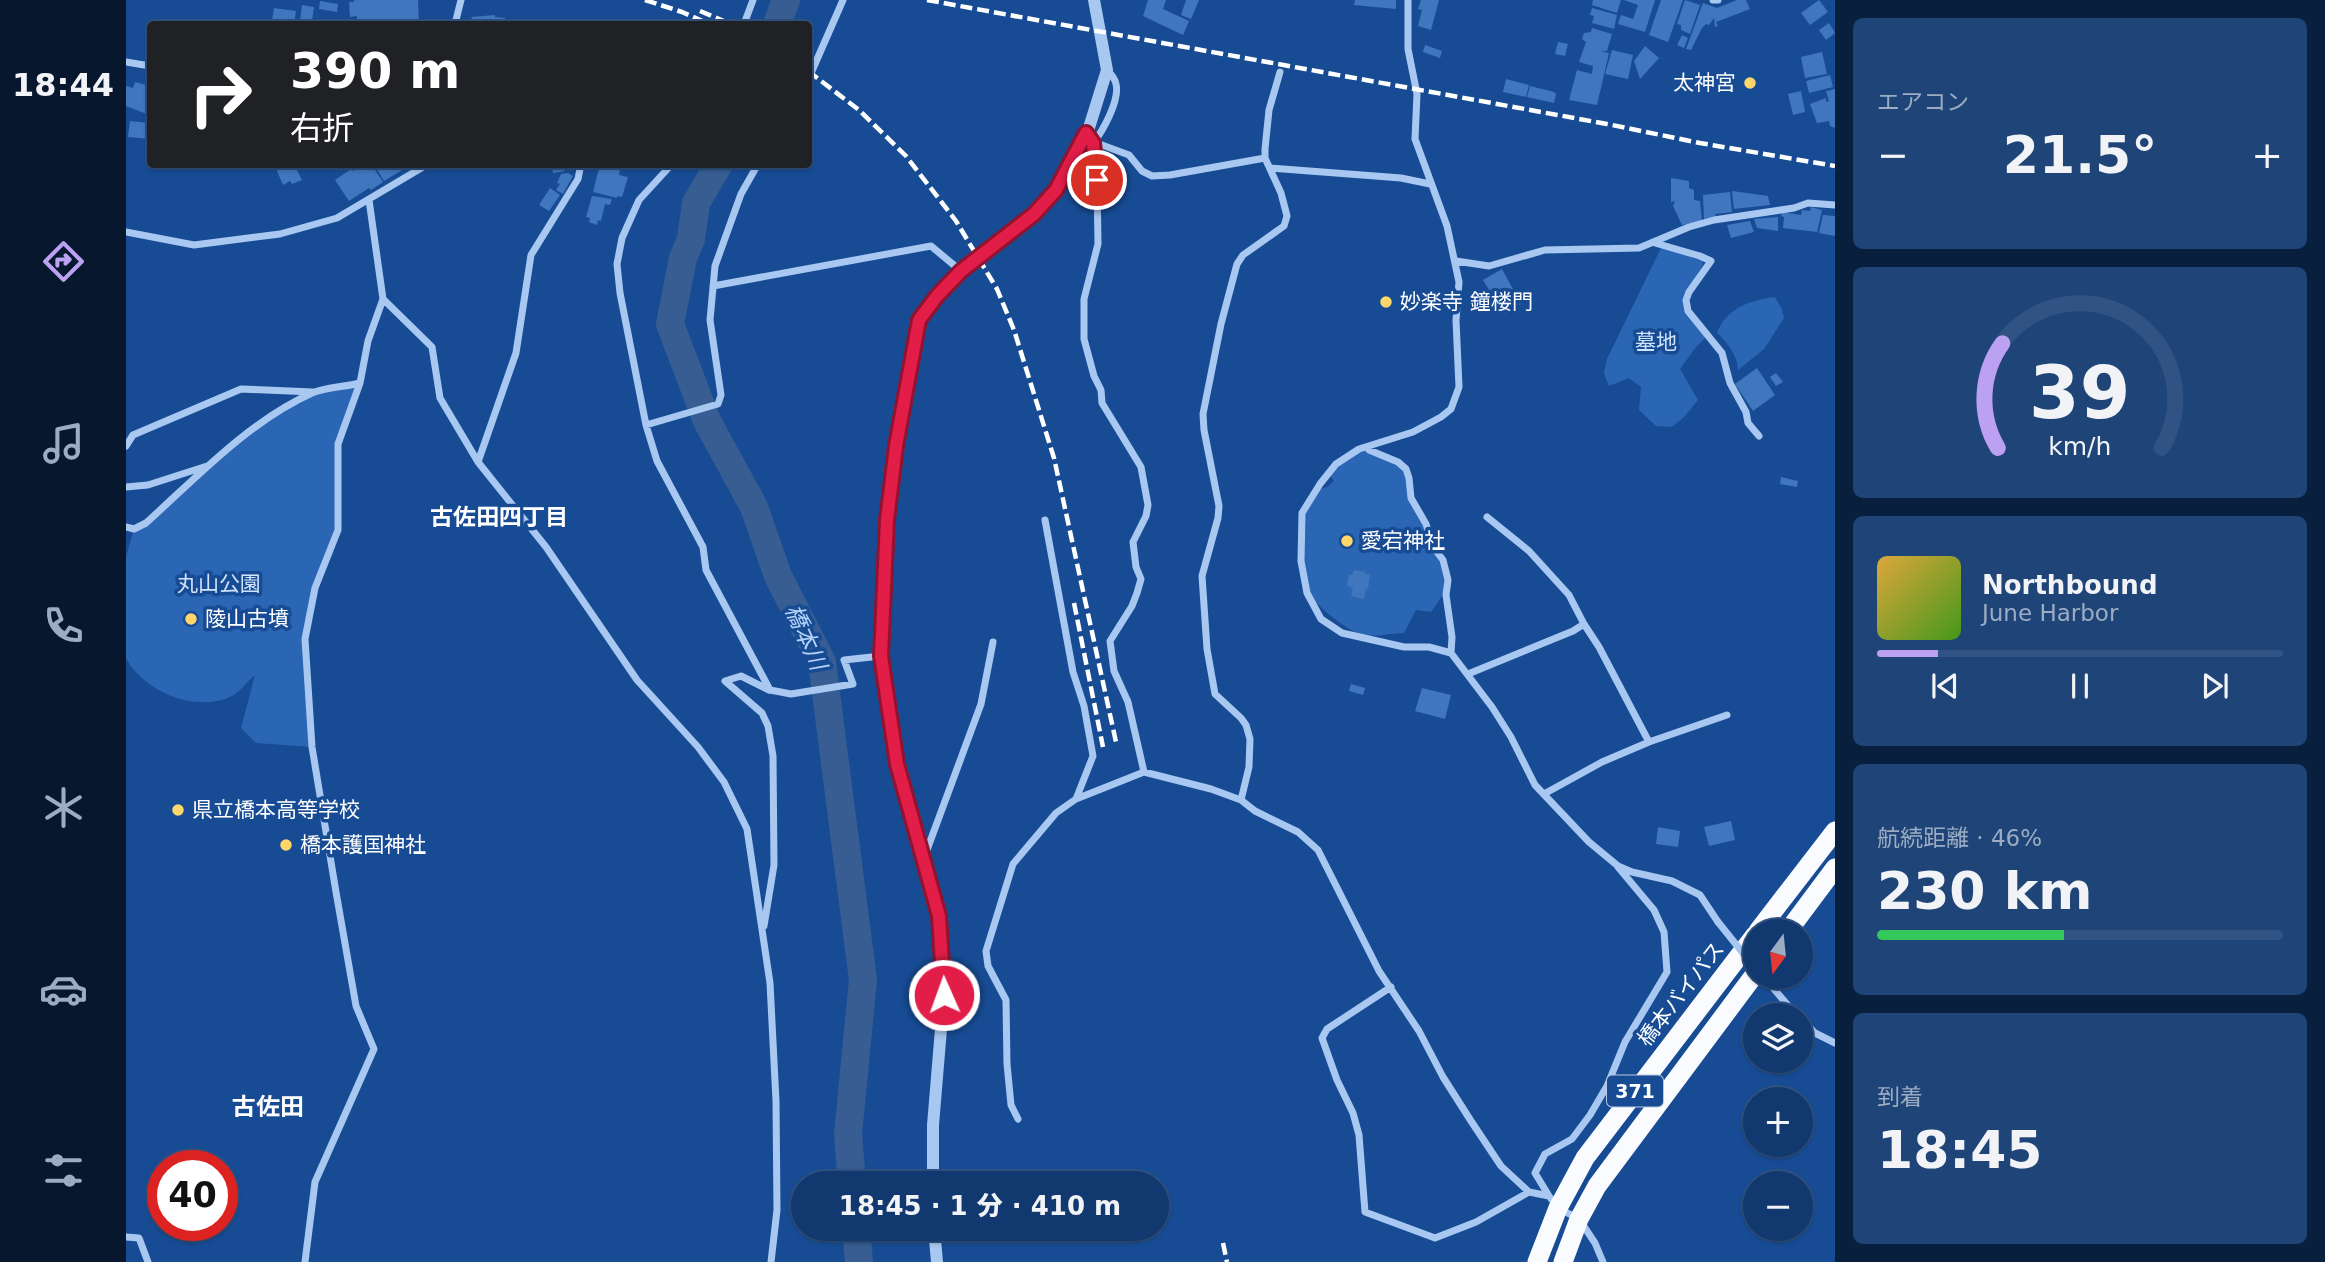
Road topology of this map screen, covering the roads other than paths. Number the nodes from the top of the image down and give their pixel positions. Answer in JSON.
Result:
{"nodes":[{"id":1,"x":461,"y":0,"type":"edge"},
{"id":2,"x":753,"y":0,"type":"edge"},
{"id":3,"x":843,"y":0,"type":"edge"},
{"id":4,"x":1094,"y":0,"type":"edge"},
{"id":5,"x":1408,"y":0,"type":"edge"},
{"id":6,"x":456,"y":21,"type":"edge"},
{"id":7,"x":745,"y":21,"type":"edge"},
{"id":8,"x":126,"y":62,"type":"edge"},
{"id":9,"x":147,"y":66,"type":"edge"},
{"id":10,"x":812,"y":71,"type":"edge"},
{"id":11,"x":1280,"y":72,"type":"dead end"},
{"id":12,"x":1089,"y":138,"type":"junction"},
{"id":13,"x":1265,"y":158,"type":"junction"},
{"id":14,"x":421,"y":168,"type":"edge"},
{"id":15,"x":580,"y":168,"type":"edge"},
{"id":16,"x":668,"y":168,"type":"edge"},
{"id":17,"x":756,"y":168,"type":"edge"},
{"id":18,"x":1270,"y":168,"type":"junction"},
{"id":19,"x":1430,"y":184,"type":"junction"},
{"id":20,"x":369,"y":200,"type":"junction"},
{"id":21,"x":1835,"y":205,"type":"edge"},
{"id":22,"x":126,"y":232,"type":"edge"},
{"id":23,"x":1654,"y":243,"type":"junction"},
{"id":24,"x":1456,"y":261,"type":"junction"},
{"id":25,"x":961,"y":271,"type":"junction"},
{"id":26,"x":713,"y":286,"type":"junction"},
{"id":27,"x":383,"y":299,"type":"junction"},
{"id":28,"x":360,"y":383,"type":"junction"},
{"id":29,"x":314,"y":392,"type":"junction"},
{"id":30,"x":646,"y":425,"type":"junction"},
{"id":31,"x":1759,"y":436,"type":"dead end"},
{"id":32,"x":126,"y":446,"type":"edge"},
{"id":33,"x":1368,"y":447,"type":"junction"},
{"id":34,"x":478,"y":463,"type":"junction"},
{"id":35,"x":211,"y":464,"type":"junction"},
{"id":36,"x":126,"y":487,"type":"edge"},
{"id":37,"x":1487,"y":517,"type":"dead end"},
{"id":38,"x":1045,"y":520,"type":"dead end"},
{"id":39,"x":126,"y":527,"type":"edge"},
{"id":40,"x":1584,"y":624,"type":"junction"},
{"id":41,"x":993,"y":642,"type":"dead end"},
{"id":42,"x":1451,"y":653,"type":"junction"},
{"id":43,"x":881,"y":656,"type":"junction"},
{"id":44,"x":1468,"y":674,"type":"junction"},
{"id":45,"x":770,"y":690,"type":"junction"},
{"id":46,"x":1727,"y":715,"type":"dead end"},
{"id":47,"x":1649,"y":742,"type":"junction"},
{"id":48,"x":1144,"y":772,"type":"junction"},
{"id":49,"x":1544,"y":793,"type":"junction"},
{"id":50,"x":1076,"y":799,"type":"junction"},
{"id":51,"x":1241,"y":800,"type":"junction"},
{"id":52,"x":1835,"y":831,"type":"edge"},
{"id":53,"x":923,"y":859,"type":"junction"},
{"id":54,"x":1618,"y":866,"type":"junction"},
{"id":55,"x":1835,"y":868,"type":"edge"},
{"id":56,"x":1768,"y":919,"type":"edge"},
{"id":57,"x":1797,"y":919,"type":"edge"},
{"id":58,"x":763,"y":933,"type":"junction"},
{"id":59,"x":1743,"y":951,"type":"edge"},
{"id":60,"x":1743,"y":953,"type":"edge"},
{"id":61,"x":1391,"y":986,"type":"junction"},
{"id":62,"x":1745,"y":989,"type":"edge"},
{"id":63,"x":1773,"y":989,"type":"edge"},
{"id":64,"x":1784,"y":1003,"type":"edge"},
{"id":65,"x":1813,"y":1031,"type":"edge"},
{"id":66,"x":1835,"y":1043,"type":"edge"},
{"id":67,"x":1018,"y":1119,"type":"dead end"},
{"id":68,"x":933,"y":1171,"type":"edge"},
{"id":69,"x":1529,"y":1192,"type":"junction"},
{"id":70,"x":1554,"y":1202,"type":"junction"},
{"id":71,"x":1579,"y":1219,"type":"junction"},
{"id":72,"x":126,"y":1237,"type":"edge"},
{"id":73,"x":935,"y":1241,"type":"edge"},
{"id":74,"x":148,"y":1262,"type":"edge"},
{"id":75,"x":305,"y":1262,"type":"edge"},
{"id":76,"x":771,"y":1262,"type":"edge"},
{"id":77,"x":937,"y":1262,"type":"edge"},
{"id":78,"x":1537,"y":1262,"type":"edge"},
{"id":79,"x":1563,"y":1262,"type":"edge"},
{"id":80,"x":1603,"y":1262,"type":"edge"}],
"edges":[{"from":1,"to":6,"type":"street"},
{"from":2,"to":7,"type":"street"},
{"from":3,"to":10,"type":"street"},
{"from":4,"to":12,"type":"street"},
{"from":5,"to":19,"type":"street"},
{"from":8,"to":9,"type":"street"},
{"from":11,"to":13,"type":"street"},
{"from":12,"to":13,"type":"street"},
{"from":12,"to":25,"type":"street"},
{"from":12,"to":48,"type":"street"},
{"from":13,"to":18,"type":"street"},
{"from":14,"to":20,"type":"street"},
{"from":15,"to":34,"type":"street"},
{"from":16,"to":30,"type":"street"},
{"from":17,"to":26,"type":"street"},
{"from":18,"to":19,"type":"street"},
{"from":18,"to":51,"type":"street"},
{"from":19,"to":24,"type":"street"},
{"from":20,"to":22,"type":"street"},
{"from":20,"to":27,"type":"street"},
{"from":21,"to":23,"type":"street"},
{"from":23,"to":24,"type":"street"},
{"from":23,"to":31,"type":"street"},
{"from":24,"to":33,"type":"street"},
{"from":25,"to":26,"type":"street"},
{"from":25,"to":43,"type":"street"},
{"from":26,"to":30,"type":"street"},
{"from":27,"to":28,"type":"street"},
{"from":27,"to":34,"type":"street"},
{"from":28,"to":29,"type":"street"},
{"from":28,"to":75,"type":"street"},
{"from":29,"to":32,"type":"street"},
{"from":29,"to":35,"type":"street"},
{"from":30,"to":45,"type":"street"},
{"from":33,"to":42,"type":"street"},
{"from":33,"to":42,"type":"street"},
{"from":34,"to":58,"type":"street"},
{"from":35,"to":36,"type":"street"},
{"from":35,"to":39,"type":"street"},
{"from":37,"to":40,"type":"street"},
{"from":38,"to":50,"type":"street"},
{"from":40,"to":44,"type":"street"},
{"from":40,"to":47,"type":"street"},
{"from":41,"to":53,"type":"street"},
{"from":42,"to":44,"type":"street"},
{"from":43,"to":45,"type":"street"},
{"from":43,"to":53,"type":"street"},
{"from":44,"to":49,"type":"street"},
{"from":45,"to":58,"type":"street"},
{"from":46,"to":47,"type":"street"},
{"from":47,"to":49,"type":"street"},
{"from":48,"to":50,"type":"street"},
{"from":48,"to":51,"type":"street"},
{"from":49,"to":54,"type":"street"},
{"from":50,"to":67,"type":"street"},
{"from":51,"to":61,"type":"street"},
{"from":52,"to":56,"type":"highway","name":"橋本バイパス","number":"371"},
{"from":53,"to":68,"type":"street"},
{"from":54,"to":60,"type":"street","bridge":true},
{"from":54,"to":70,"type":"street"},
{"from":55,"to":57,"type":"highway"},
{"from":58,"to":76,"type":"street"},
{"from":59,"to":70,"type":"highway","name":"橋本バイパス","number":"371"},
{"from":61,"to":69,"type":"street"},
{"from":61,"to":69,"type":"street"},
{"from":62,"to":71,"type":"highway","number":"371"},
{"from":63,"to":64,"type":"street"},
{"from":65,"to":66,"type":"street"},
{"from":69,"to":70,"type":"street"},
{"from":70,"to":71,"type":"street"},
{"from":70,"to":78,"type":"highway","name":"橋本バイパス","number":"371"},
{"from":71,"to":79,"type":"highway","number":"371"},
{"from":71,"to":80,"type":"street"},
{"from":72,"to":74,"type":"street"},
{"from":73,"to":77,"type":"street"}]}
